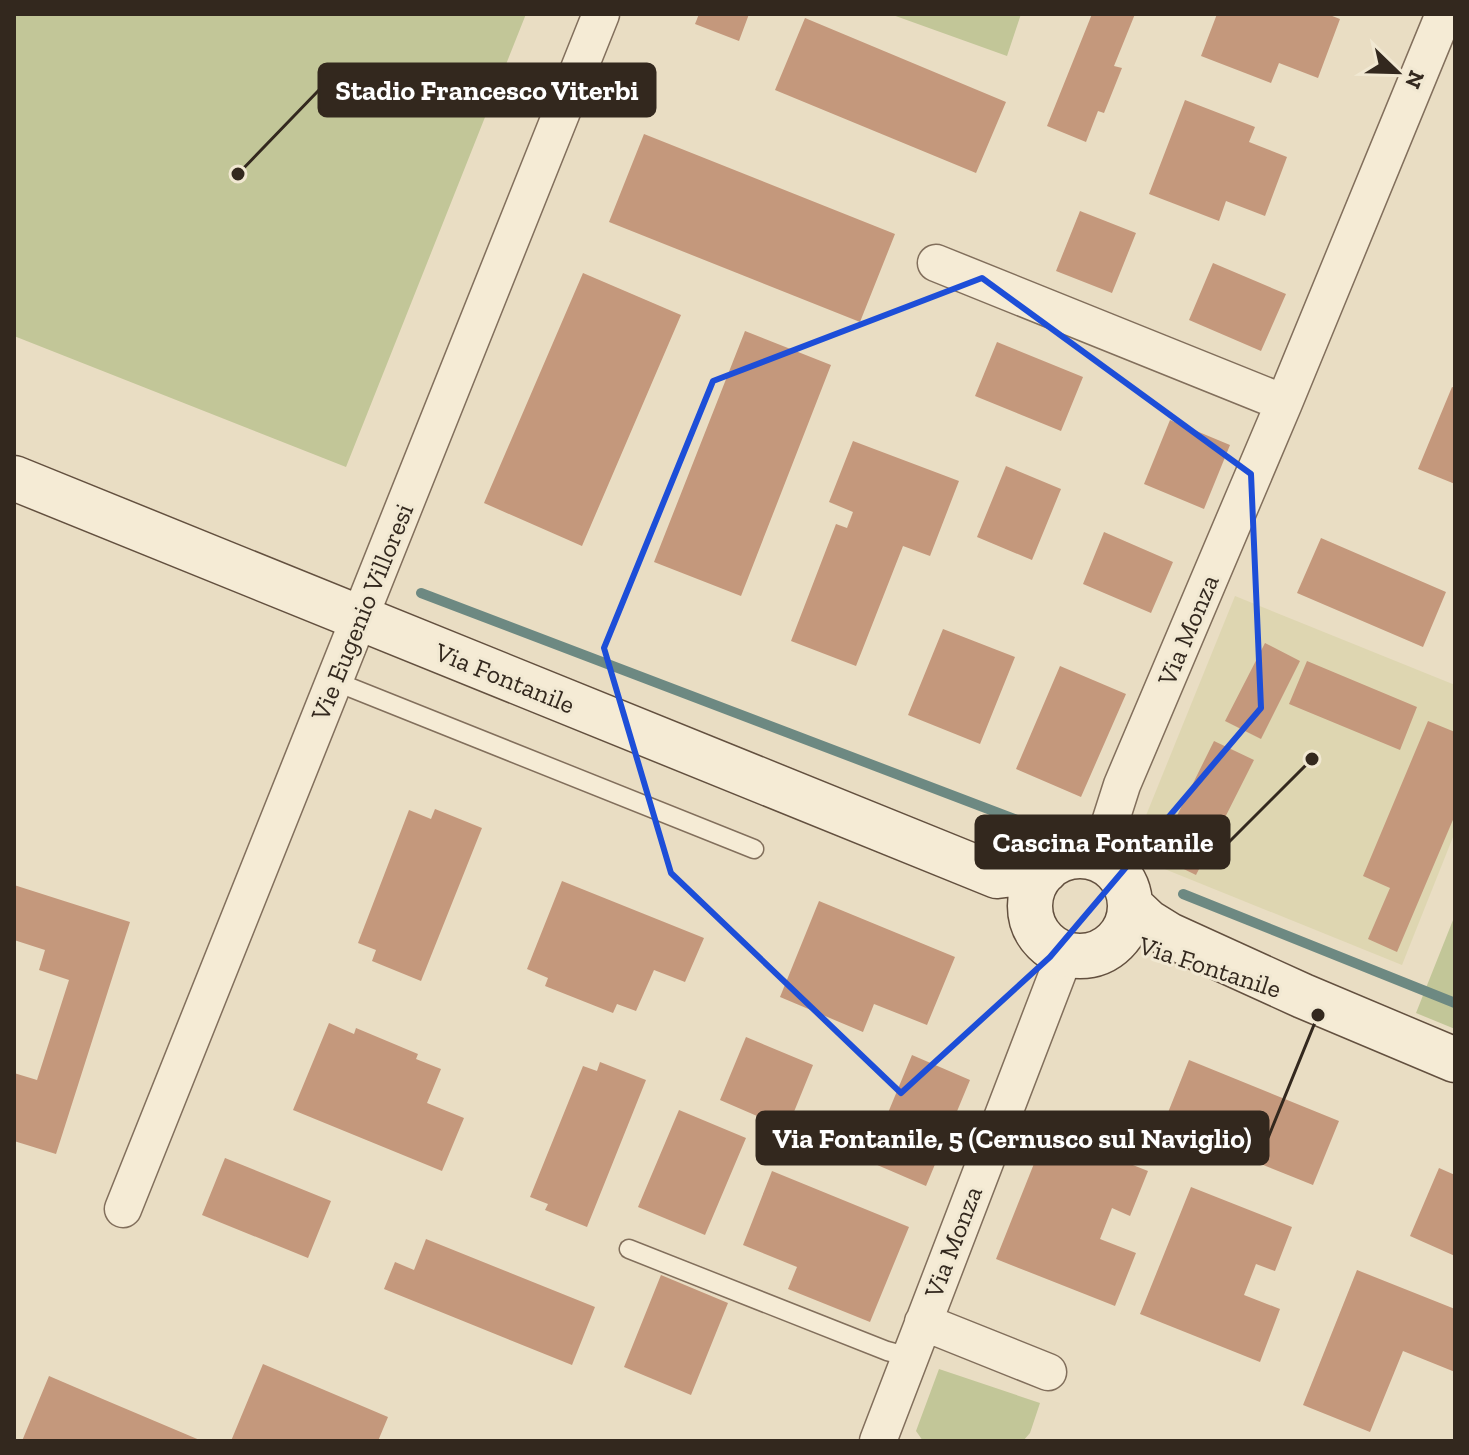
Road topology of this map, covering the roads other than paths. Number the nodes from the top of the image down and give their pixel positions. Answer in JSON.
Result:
{"nodes":[{"id":1,"x":601,"y":14,"type":"edge"},
{"id":2,"x":1444,"y":14,"type":"edge"},
{"id":3,"x":936,"y":263,"type":"dead end"},
{"id":4,"x":1284,"y":403,"type":"junction"},
{"id":5,"x":14,"y":478,"type":"edge"},
{"id":6,"x":359,"y":619,"type":"junction"},
{"id":7,"x":334,"y":681,"type":"junction"},
{"id":8,"x":754,"y":849,"type":"dead end"},
{"id":9,"x":1098,"y":860,"type":"junction"},
{"id":10,"x":1046,"y":870,"type":"junction"},
{"id":11,"x":997,"y":876,"type":"junction"},
{"id":12,"x":1032,"y":918,"type":"junction"},
{"id":13,"x":1124,"y":921,"type":"junction"},
{"id":14,"x":1065,"y":954,"type":"junction"},
{"id":15,"x":1455,"y":1060,"type":"edge"},
{"id":16,"x":123,"y":1209,"type":"dead end"},
{"id":17,"x":629,"y":1249,"type":"dead end"},
{"id":18,"x":923,"y":1322,"type":"junction"},
{"id":19,"x":910,"y":1357,"type":"junction"},
{"id":20,"x":1048,"y":1372,"type":"dead end"},
{"id":21,"x":878,"y":1441,"type":"edge"}],
"edges":[{"from":1,"to":6,"type":"street","name":"Vie Eugenio Villoresi"},
{"from":2,"to":4,"type":"street","name":"Via Monza"},
{"from":3,"to":4,"type":"street"},
{"from":4,"to":9,"type":"street","name":"Via Monza"},
{"from":5,"to":6,"type":"street","name":"Via Fontanile"},
{"from":6,"to":7,"type":"street","name":"Vie Eugenio Villoresi"},
{"from":6,"to":11,"type":"street","name":"Via Fontanile"},
{"from":7,"to":8,"type":"lane"},
{"from":7,"to":16,"type":"street","name":"Vie Eugenio Villoresi"},
{"from":9,"to":10,"type":"street"},
{"from":9,"to":13,"type":"street"},
{"from":10,"to":11,"type":"street","name":"Via Fontanile"},
{"from":10,"to":12,"type":"street"},
{"from":11,"to":12,"type":"street","name":"Via Fontanile"},
{"from":12,"to":14,"type":"street"},
{"from":13,"to":14,"type":"street"},
{"from":13,"to":15,"type":"street","name":"Via Fontanile"},
{"from":14,"to":18,"type":"street","name":"Via Monza"},
{"from":17,"to":19,"type":"lane"},
{"from":18,"to":19,"type":"street","name":"Via Monza"},
{"from":18,"to":20,"type":"street"},
{"from":19,"to":21,"type":"street","name":"Via Monza"}]}
